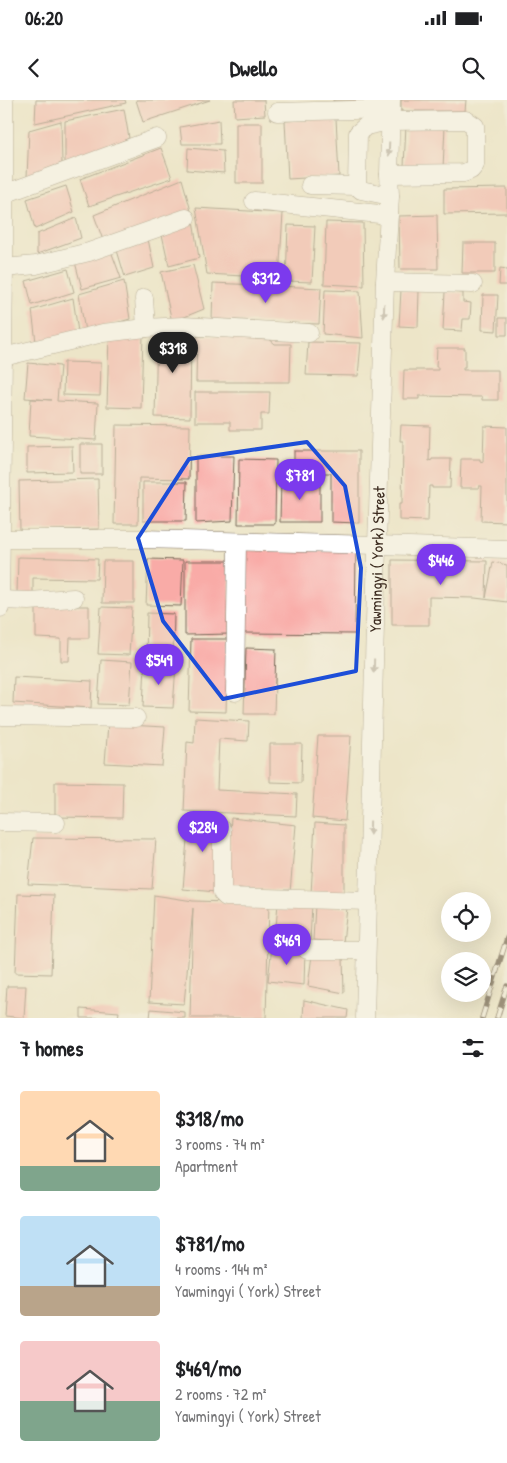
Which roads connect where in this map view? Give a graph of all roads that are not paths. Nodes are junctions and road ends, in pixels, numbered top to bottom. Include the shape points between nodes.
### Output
1 (4, 100) edge
2 (391, 110) edge
3 (277, 112) dead end
4 (157, 138) dead end
5 (389, 174) junction
6 (310, 185) dead end
7 (356, 186) junction
8 (4, 194) junction
9 (390, 196) junction
10 (254, 201) dead end
11 (389, 215) junction
12 (186, 218) dead end
13 (4, 268) junction
14 (385, 282) junction
15 (474, 284) dead end
16 (144, 298) dead end
17 (146, 328) junction
18 (309, 333) dead end
19 (2, 364) edge
20 (1, 458) edge
21 (1, 539) edge
22 (237, 542) junction
23 (377, 545) junction
24 (507, 549) edge
25 (74, 598) dead end
26 (0, 600) edge
27 (0, 608) edge
28 (235, 692) dead end
29 (0, 716) edge
30 (136, 718) dead end
31 (0, 822) edge
32 (56, 823) dead end
33 (222, 830) dead end
34 (368, 901) junction
35 (307, 950) dead end
36 (366, 950) junction
37 (365, 1018) edge

1 - 8 street
2 - 3 street
2 -> 5 street, Yawmingyi ( York) Street
2 - 5 street via 472,122 475,126 475,165 464,173
2 - 7 street via 358,133
4 - 8 street
5 - 9 street, Yawmingyi ( York) Street
6 - 7 street
7 - 9 street
8 - 13 street
9 - 11 street, Yawmingyi ( York) Street
10 - 11 street
11 - 14 street, Yawmingyi ( York) Street
12 - 13 street via 89,252 36,265
13 - 19 street
14 - 15 street
14 -> 23 street, Yawmingyi ( York) Street
16 - 17 street
17 - 18 street via 183,326
17 - 19 street via 103,333
19 - 20 street
20 - 21 street
21 - 22 street
21 - 26 street
22 - 23 street
22 - 28 street
23 - 24 street
23 -> 34 street, Yawmingyi ( York) Street
25 - 26 street via 28,602
26 - 27 street
29 - 30 street
31 - 32 street
33 - 34 street via 222,893 226,897
34 - 36 street, Yawmingyi ( York) Street
35 - 36 street
36 - 37 street, Yawmingyi ( York) Street

